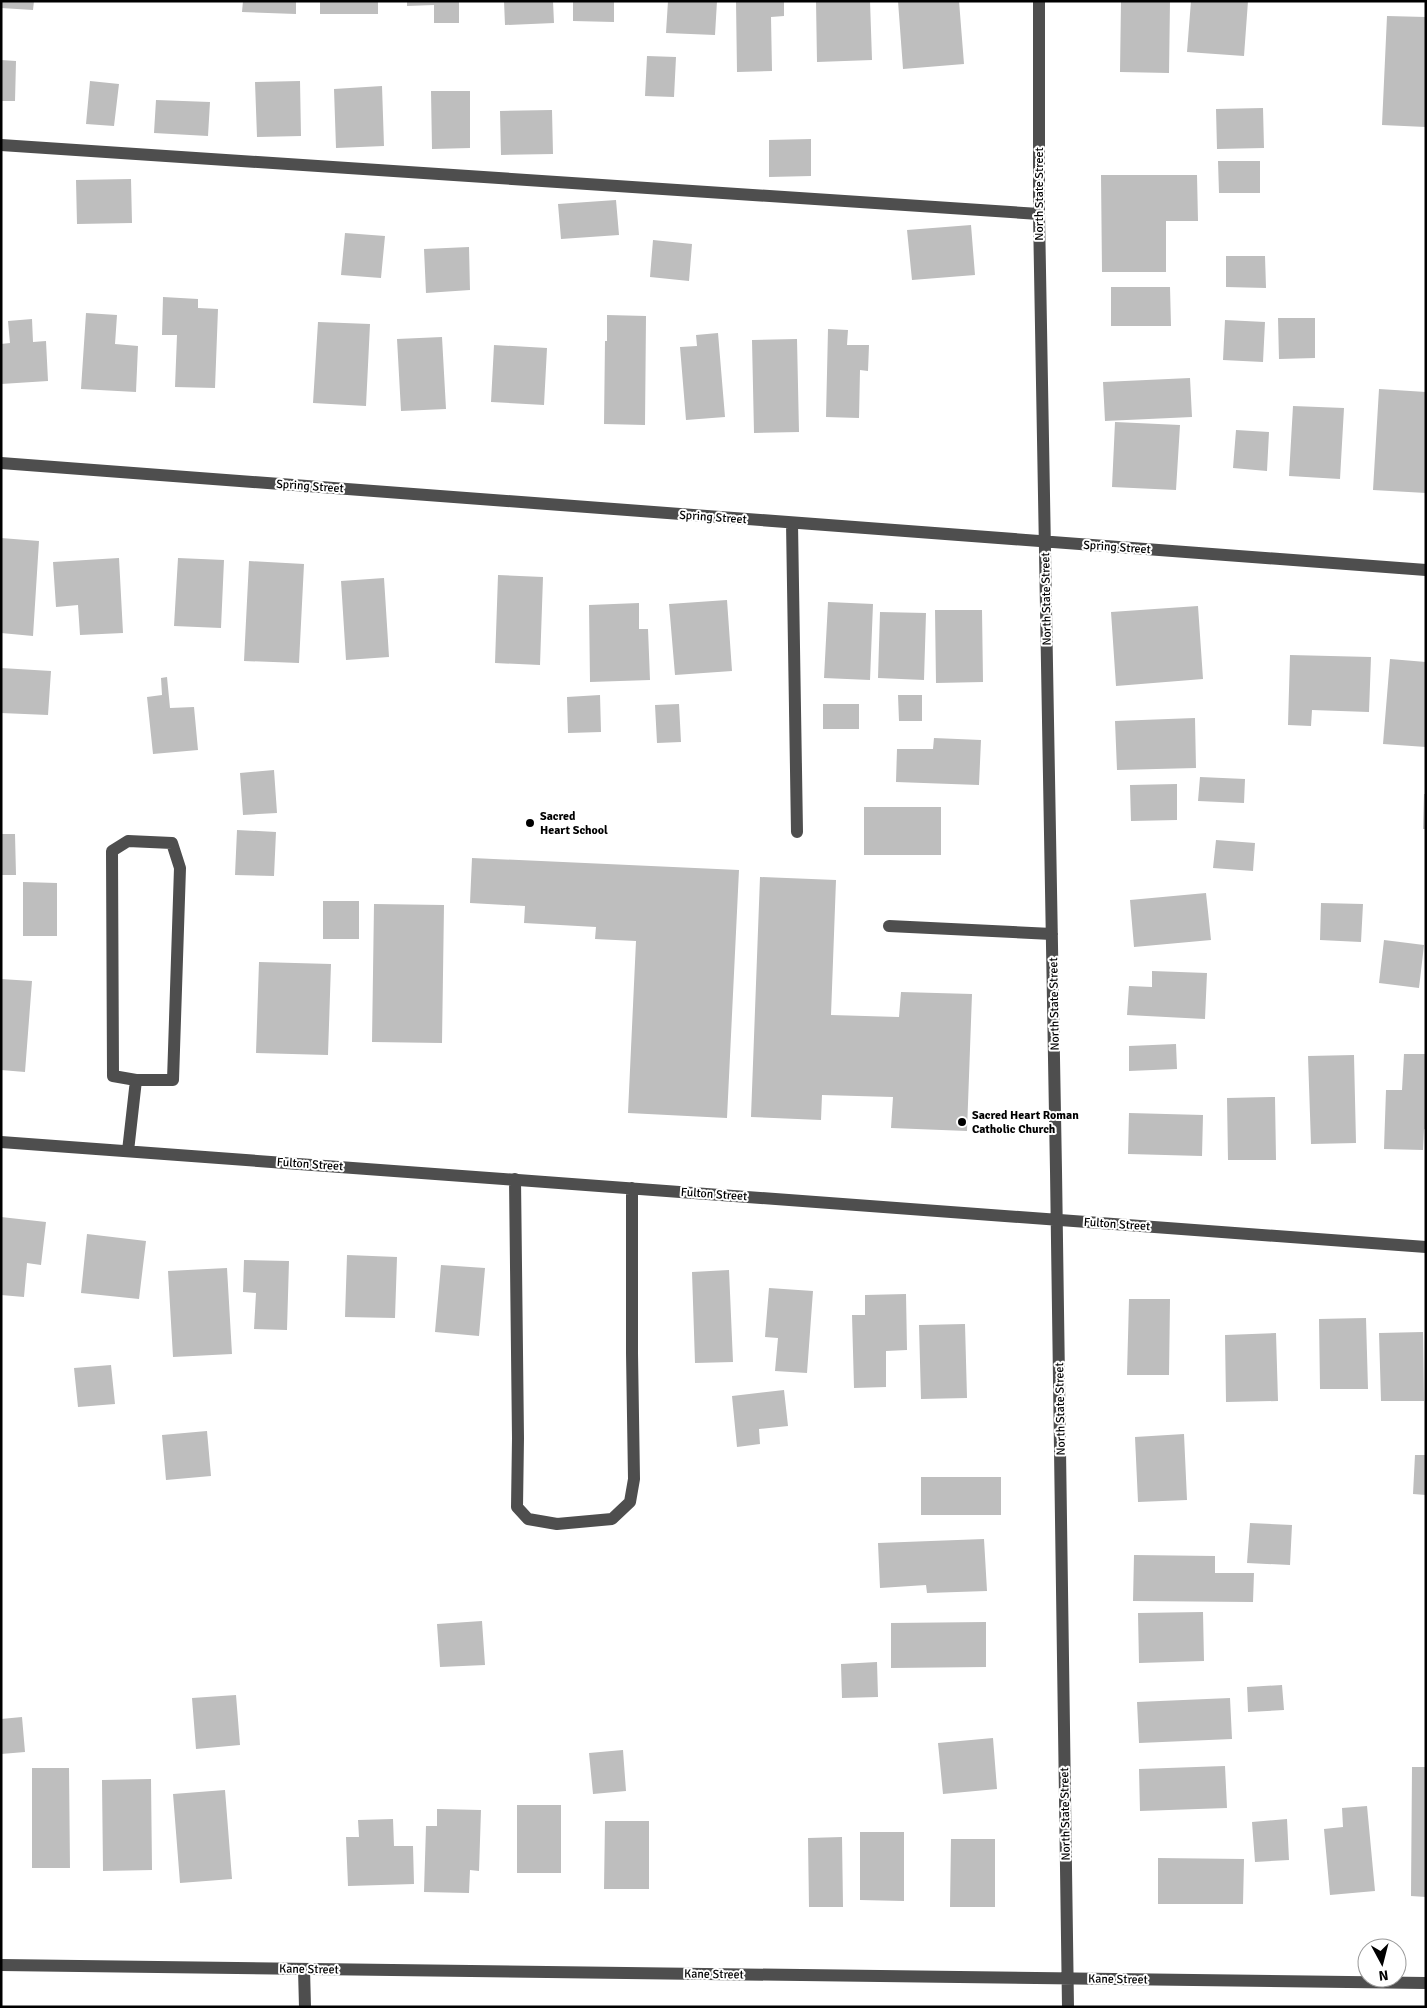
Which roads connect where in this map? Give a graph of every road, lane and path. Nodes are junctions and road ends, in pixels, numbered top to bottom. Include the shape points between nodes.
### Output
1 (1039, 1) edge
2 (1, 145) edge
3 (1039, 214) junction
4 (1, 463) edge
5 (792, 523) junction
6 (1046, 542) junction
7 (1426, 570) edge
8 (797, 832) dead end
9 (889, 926) dead end
10 (1052, 934) junction
11 (136, 1080) junction
12 (1, 1142) edge
13 (128, 1151) junction
14 (515, 1179) junction
15 (632, 1188) junction
16 (1057, 1219) junction
17 (1426, 1247) edge
18 (1, 1965) edge
19 (304, 1969) junction
20 (1067, 1978) junction
21 (1426, 1983) edge
22 (305, 2007) edge
23 (1068, 2007) edge

1 - 3 street, North State Street
2 - 3 street
3 - 6 street, North State Street
4 - 5 street, Spring Street
5 - 6 street, Spring Street
5 - 8 street
6 - 7 street, Spring Street
6 - 10 street, North State Street
9 - 10 street
10 - 16 street, North State Street
11 - 11 street via 113,1076 112,851 128,840 172,843 180,868 173,1080
11 - 13 street
12 - 13 street, Fulton Street
13 - 14 street, Fulton Street
14 - 15 street, Fulton Street
14 - 15 street via 517,1507 528,1519 557,1524 612,1519 630,1502 634,1479
15 - 16 street, Fulton Street
16 - 17 street, Fulton Street
16 - 20 street, North State Street
18 - 19 street, Kane Street
19 - 20 street, Kane Street
19 - 22 street
20 - 21 street, Kane Street
20 - 23 street, North State Street

